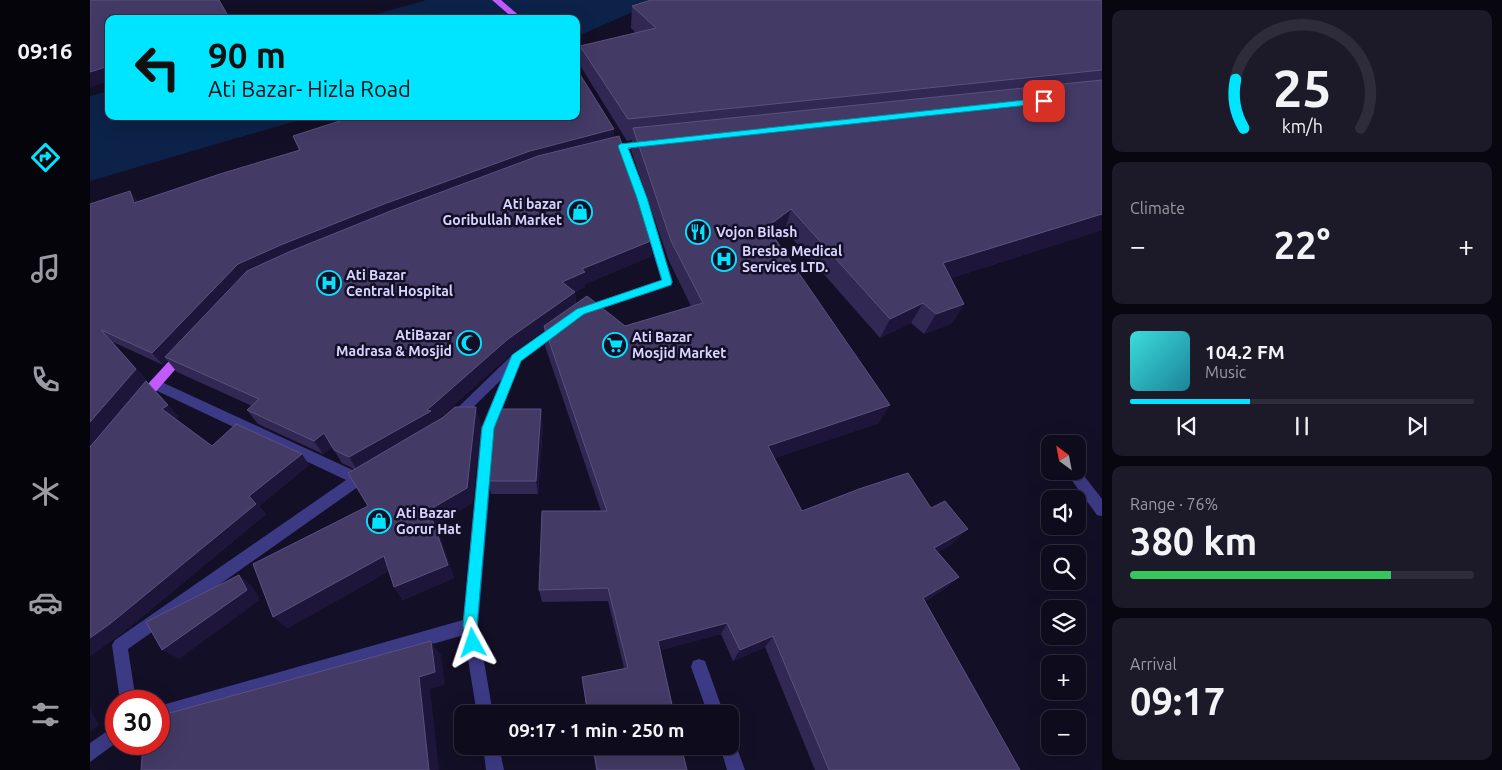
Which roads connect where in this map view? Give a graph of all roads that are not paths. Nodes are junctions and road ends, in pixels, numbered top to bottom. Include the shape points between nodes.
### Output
1 (496, 0) edge
2 (514, 15) edge
3 (621, 142) junction
4 (662, 142) edge
5 (594, 154) edge
6 (189, 348) edge
7 (516, 358) junction
8 (155, 384) junction
9 (131, 412) edge
10 (442, 430) edge
11 (383, 464) edge
12 (357, 478) junction
13 (1079, 480) edge
14 (1102, 510) edge
15 (470, 626) junction
16 (699, 667) dead end
17 (126, 690) edge
18 (483, 705) edge
19 (713, 705) edge
20 (170, 711) edge
21 (105, 742) edge
22 (90, 754) edge
23 (492, 755) edge
24 (731, 755) edge
25 (495, 770) edge
26 (736, 770) edge

1 - 2 main road
3 - 4 main road
3 - 5 main road
3 - 7 street via 667,282 581,312
6 - 8 main road
7 - 10 street
7 - 15 street via 488,428
8 - 9 main road
8 - 12 street
11 - 12 street
12 - 17 street via 120,645
13 - 14 street
15 - 18 street
15 - 20 street
16 - 19 street
21 - 22 street
23 - 25 street
24 - 26 street

